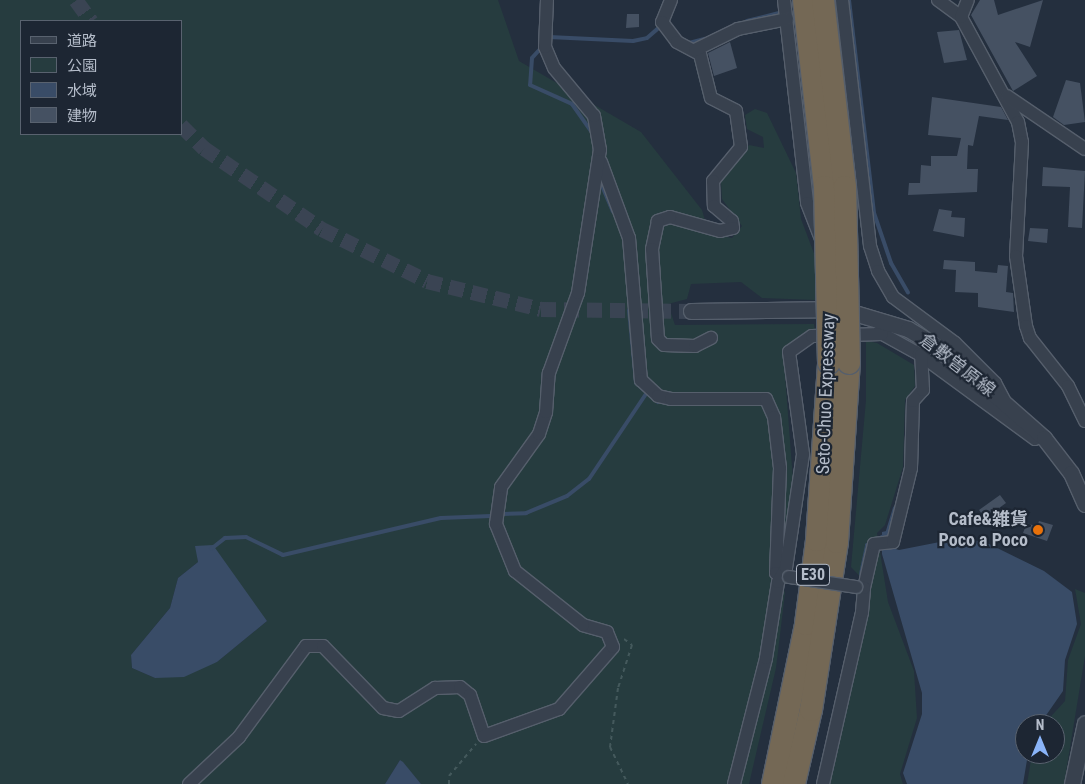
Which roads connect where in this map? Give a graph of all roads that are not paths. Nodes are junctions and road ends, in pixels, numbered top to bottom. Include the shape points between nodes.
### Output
1 (547, 0) edge
2 (671, 0) edge
3 (784, 0) edge
4 (804, 0) edge
5 (823, 0) edge
6 (842, 0) edge
7 (938, 0) edge
8 (968, 0) edge
9 (961, 17) junction
10 (787, 19) junction
11 (696, 50) junction
12 (1003, 93) junction
13 (1085, 149) edge
14 (599, 157) junction
15 (856, 303) dead end
16 (691, 311) tunnel mouth
17 (711, 338) dead end
18 (921, 355) junction
19 (839, 363) junction
20 (1006, 403) junction
21 (1085, 421) edge
22 (1057, 455) junction
23 (1085, 504) edge
24 (785, 577) junction
25 (860, 587) junction
26 (1085, 723) edge
27 (189, 784) edge
28 (734, 784) edge
29 (772, 784) edge
30 (794, 784) edge
31 (823, 784) edge
32 (1072, 784) edge

1 - 14 street via 545,47 554,68 594,116
2 - 11 street via 663,15 668,34
3 - 10 street
4 - 19 highway, Seto-Chuo Expressway / E30, bridge via 825,188
5 - 19 highway, Seto-Chuo Expressway / E30, bridge via 845,187
6 - 20 street via 870,246 878,272 892,298 970,357
7 - 9 street
8 - 9 street
9 - 12 street
10 - 11 street via 738,29
10 - 15 street via 807,203 815,231
11 - 17 street via 711,98 736,111 741,147 713,181 714,206 732,221 733,228 720,231 664,218 658,221 652,249 658,340 664,346 695,346
12 - 13 street via 1028,114
12 - 21 street via 1022,142 1016,256 1026,326 1030,338 1068,386
14 - 24 street via 628,238 641,380 658,396 671,399 766,399 774,417 780,489 776,573
14 - 27 street via 578,293 549,373 546,412 539,434 501,487 496,524 515,571 583,625 613,638 613,647 559,709 484,736 470,695 460,686 435,688 399,711 383,708 328,651 306,646 239,737
16 - 20 street, 倉敷曽原線 via 841,309 889,320 945,351
18 - 22 street
18 - 24 street via 880,333 812,336 789,352 803,454
18 - 25 street via 922,385 913,401 911,468 885,543 874,544
19 - 29 highway, Seto-Chuo Expressway / E30 via 806,624
19 - 30 highway, Seto-Chuo Expressway / E30 via 837,542 811,710
20 - 22 street, 倉敷曽原線
22 - 23 street, 倉敷曽原線 via 1071,473
24 - 25 street, bridge
24 - 28 street
25 - 31 street via 849,680
26 - 32 street

